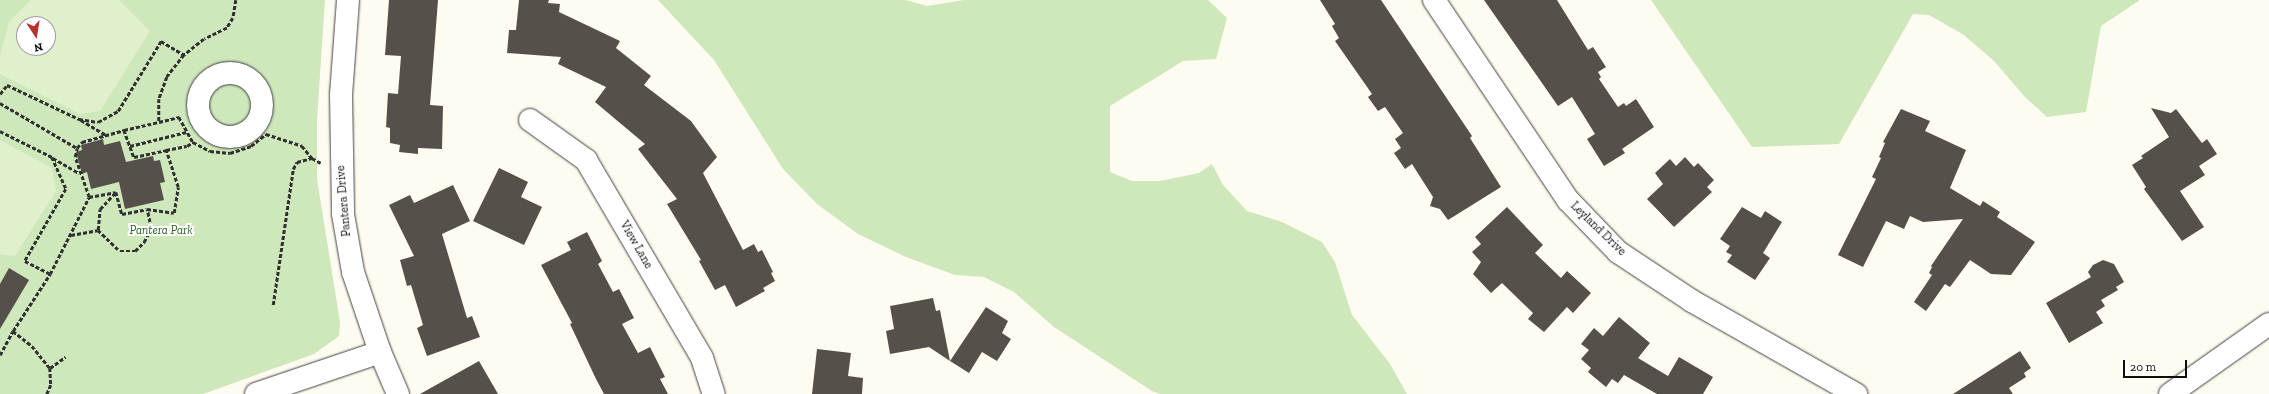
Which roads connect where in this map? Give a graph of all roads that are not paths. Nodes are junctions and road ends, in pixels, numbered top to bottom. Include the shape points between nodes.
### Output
1 (348, 0) edge
2 (1434, 0) edge
3 (530, 120) dead end
4 (2269, 324) edge
5 (380, 352) junction
6 (2183, 391) edge
7 (256, 394) edge
8 (398, 394) edge
9 (714, 394) edge
10 (1856, 394) edge

1 - 5 street, Pantera Drive via 341,95 343,214 353,272
2 - 10 street, Leyland Drive via 1568,200 1618,252 1692,301
3 - 9 street, View Lane via 586,160 702,358
4 - 6 street
5 - 7 street
5 - 8 street, Pantera Drive

